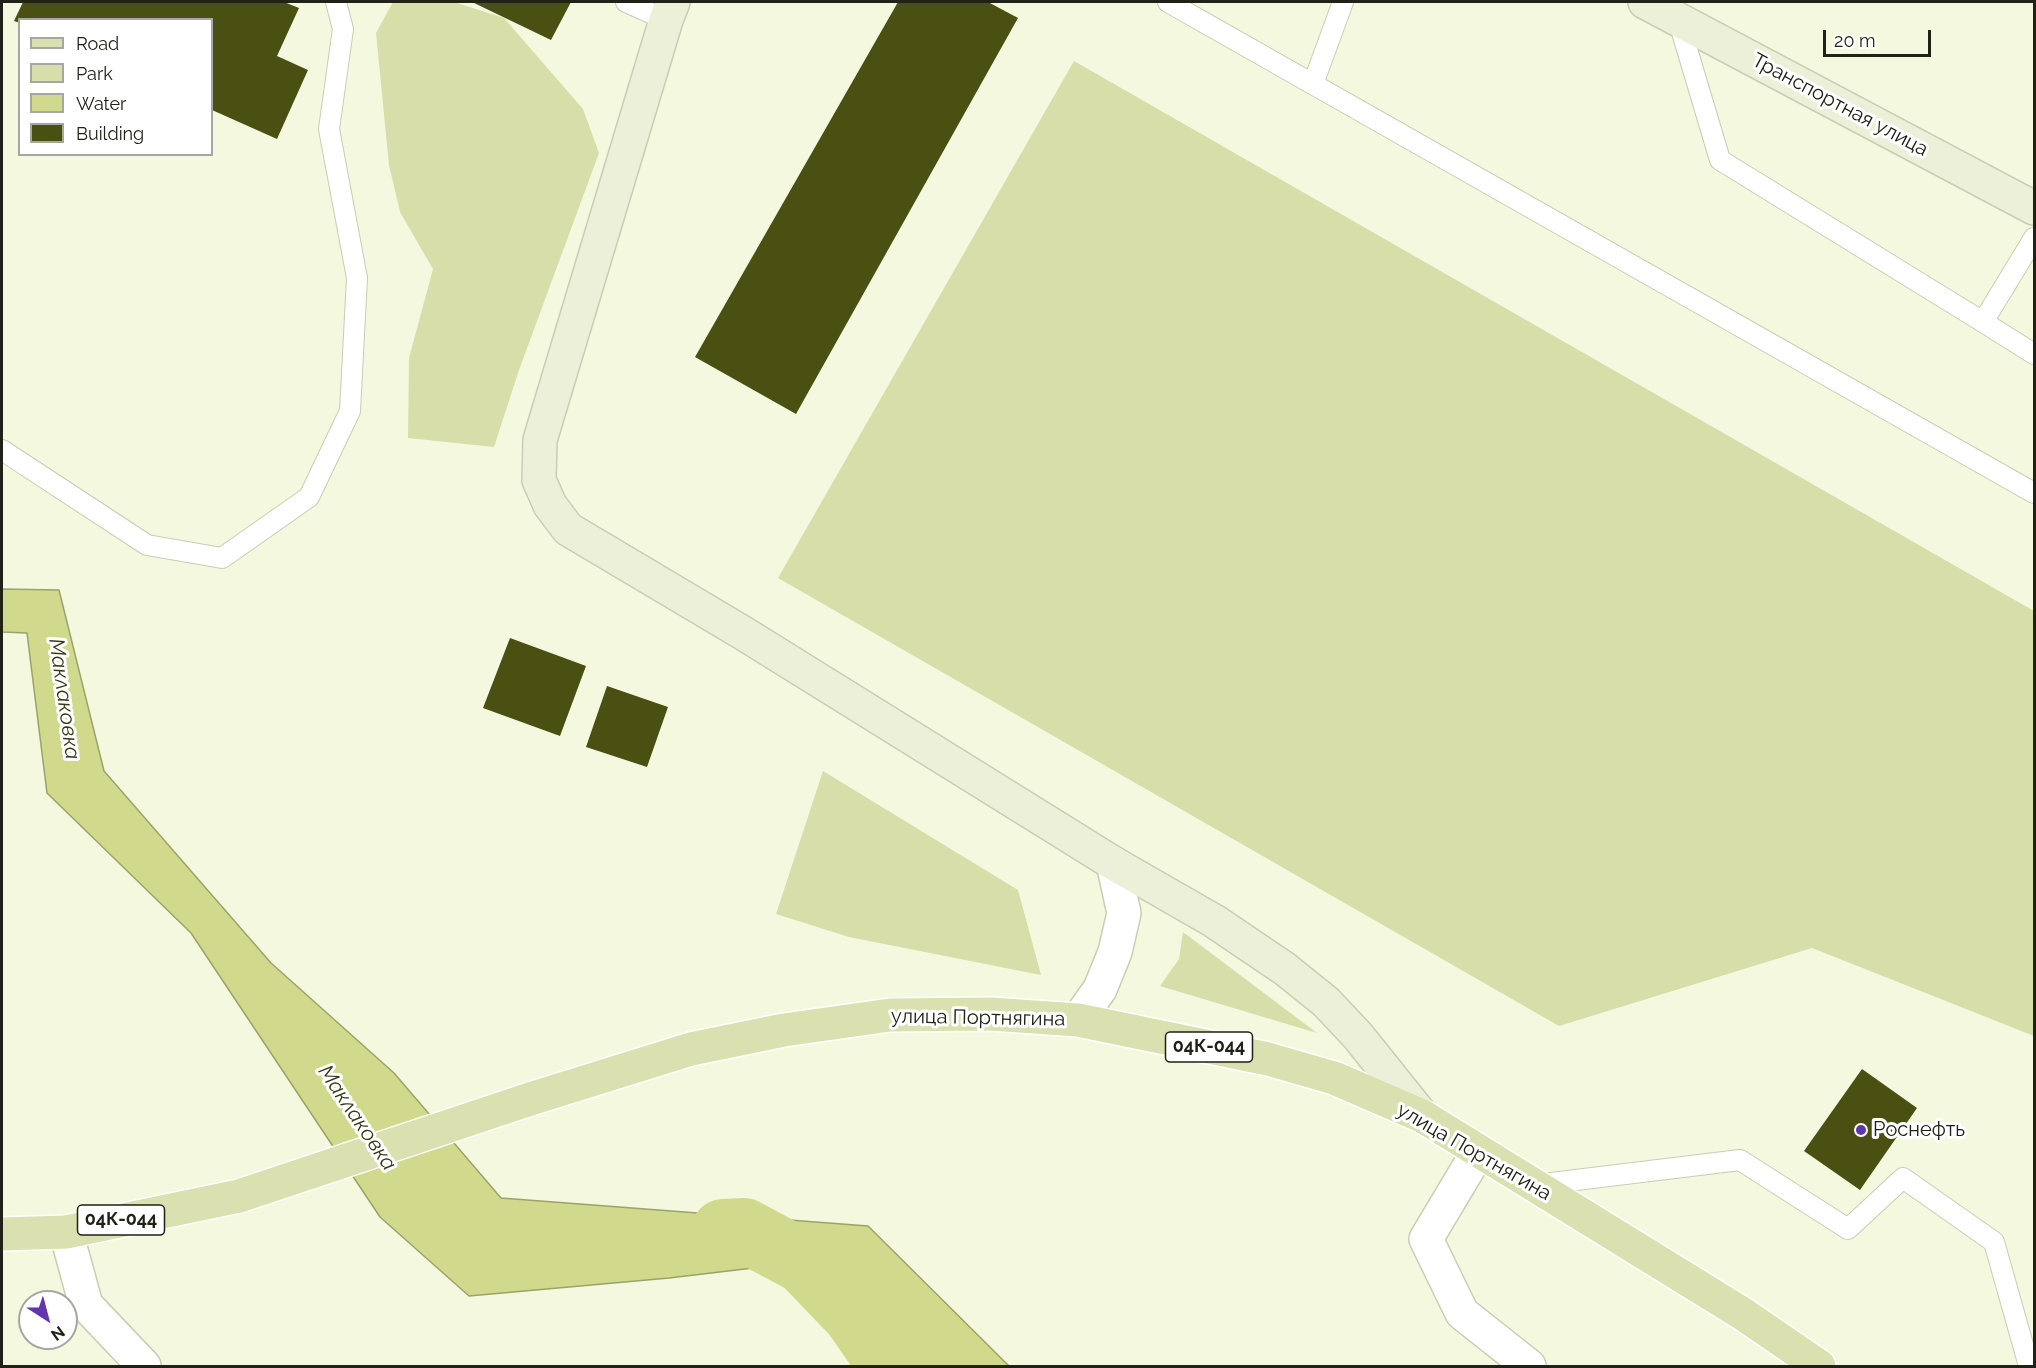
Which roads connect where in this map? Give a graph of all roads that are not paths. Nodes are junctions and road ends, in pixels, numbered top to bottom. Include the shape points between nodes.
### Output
1 (336, 2) edge
2 (626, 2) edge
3 (1168, 2) edge
4 (1343, 2) edge
5 (1645, 2) edge
6 (670, 11) edge
7 (1678, 19) junction
8 (1313, 84) junction
9 (2034, 208) edge
10 (2034, 238) edge
11 (1983, 322) junction
12 (2034, 354) edge
13 (2, 450) edge
14 (2034, 493) edge
15 (1113, 863) junction
16 (1078, 1020) junction
17 (1422, 1116) junction
18 (1478, 1152) junction
19 (1532, 1185) junction
20 (66, 1232) junction
21 (2, 1234) edge
22 (144, 1366) edge
23 (1529, 1366) edge
24 (1820, 1366) edge
25 (2029, 1366) edge

1 - 13 lane via 344,29 329,129 357,278 355,323 350,411 309,497 222,558 147,545
2 - 6 lane
3 - 8 lane
4 - 8 lane
5 - 7 street, Транспортная улица
6 - 15 street via 540,440 539,480 550,505 568,529
7 - 9 street, Транспортная улица
7 - 11 lane via 1720,160
8 - 14 lane
10 - 11 lane
11 - 12 lane
15 - 16 street via 1124,913 1100,990
15 - 17 street via 1214,921 1326,1002
16 - 17 main road, улица Портнягина / 04К-044 via 1268,1059 1334,1078
16 - 20 main road, улица Портнягина / 04К-044 via 991,1014 890,1015 796,1028 691,1049 239,1196
17 - 18 main road, улица Портнягина / 04К-044
18 - 19 main road, улица Портнягина / 04К-044
18 - 23 street via 1426,1239 1462,1312
19 - 24 main road, улица Портнягина / 04К-044 via 1743,1314
19 - 25 lane via 1740,1160 1848,1229 1903,1178 1994,1242
20 - 21 main road, 04К-044
20 - 22 street via 87,1305

